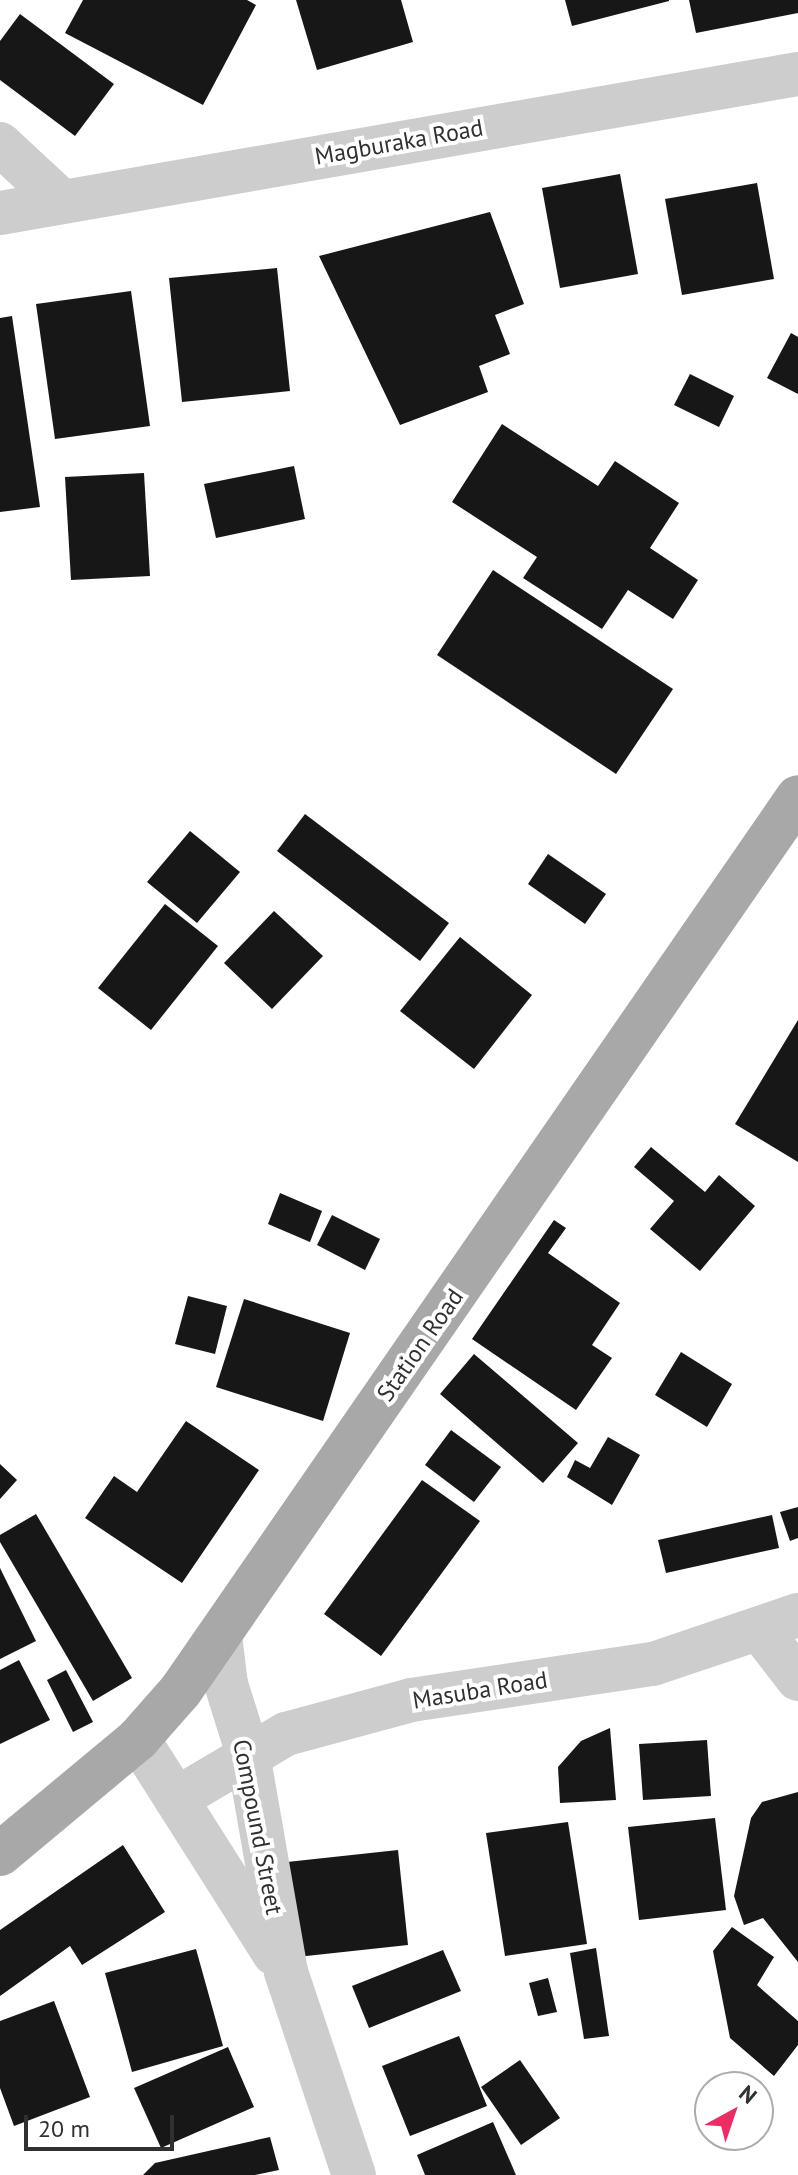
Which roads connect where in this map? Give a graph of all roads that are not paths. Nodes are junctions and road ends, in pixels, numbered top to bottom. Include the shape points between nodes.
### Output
1 (798, 74) edge
2 (0, 144) edge
3 (60, 200) junction
4 (0, 213) edge
5 (798, 797) edge
6 (779, 1623) edge
7 (220, 1636) junction
8 (798, 1679) edge
9 (138, 1739) junction
10 (248, 1754) junction
11 (176, 1799) junction
12 (0, 1854) edge
13 (286, 1972) junction
14 (354, 2175) edge

1 - 3 street, Magburaka Road
2 - 3 street
3 - 4 street, Magburaka Road
5 - 7 main road, Station Road
6 - 8 street
6 - 10 street, Masuba Road via 653,1664 411,1700 286,1734
7 - 9 main road, Station Road
7 - 10 street, Compound Street via 226,1684
9 - 11 street, Compound Street
9 - 12 main road, Station Road
10 - 11 street, Masuba Road
10 - 13 street, Compound Street
11 - 13 street, Compound Street
13 - 14 street, Compound Street

